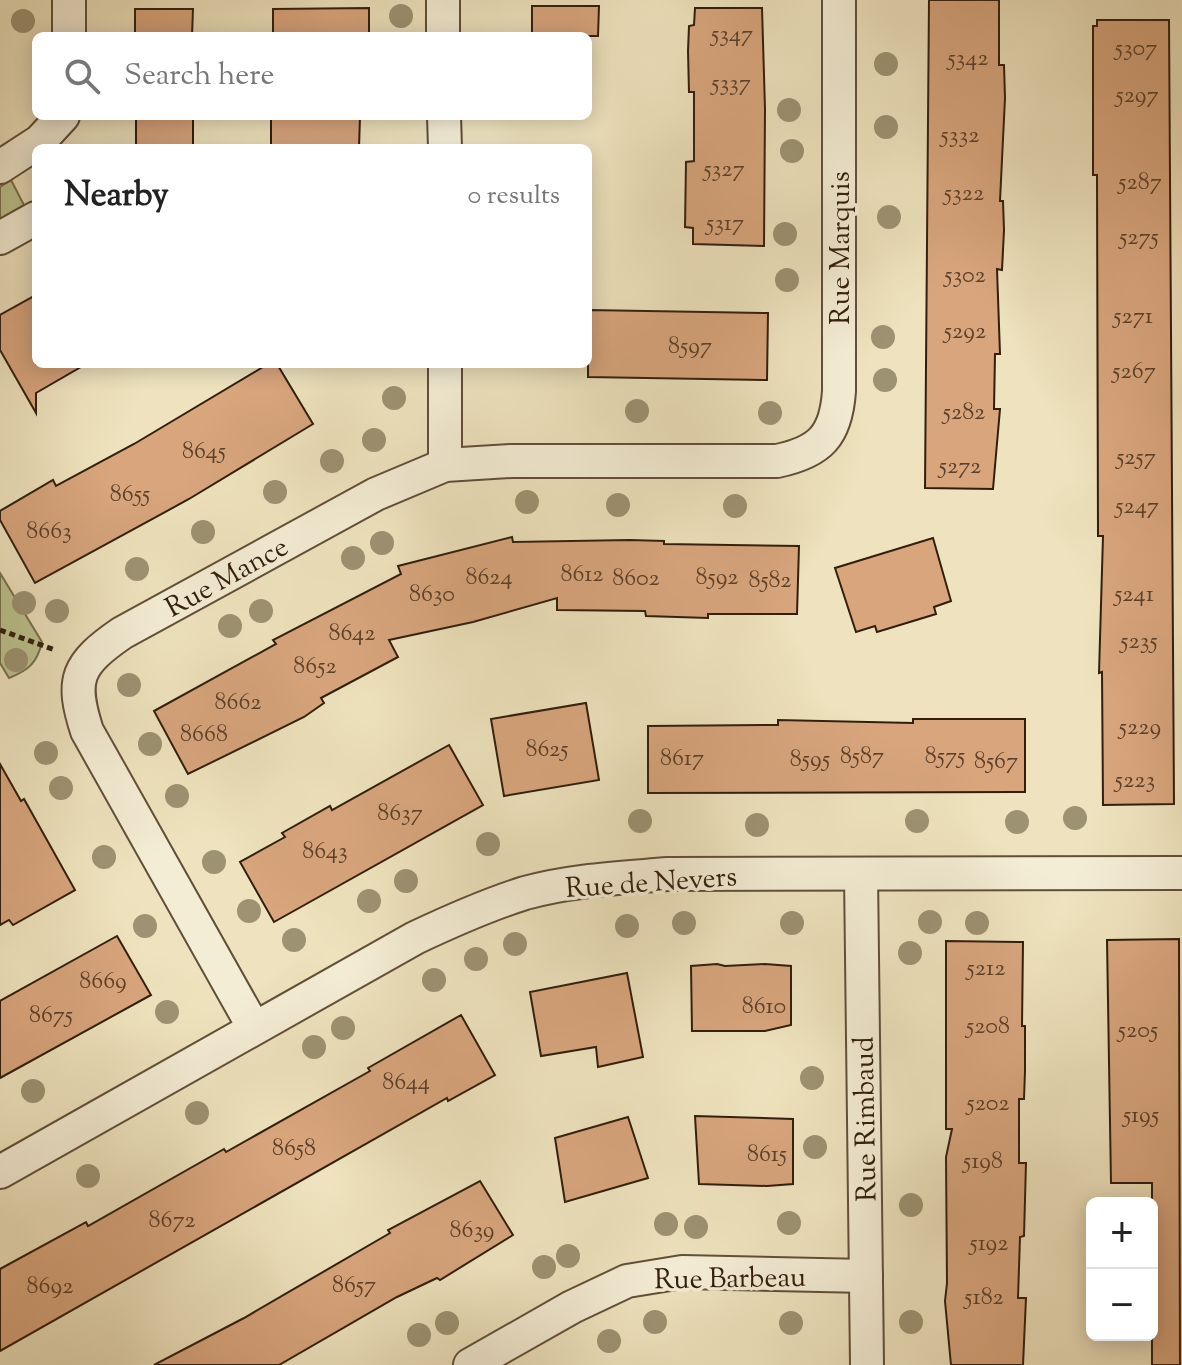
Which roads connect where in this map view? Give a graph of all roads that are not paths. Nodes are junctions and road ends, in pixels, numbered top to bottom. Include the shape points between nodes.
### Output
1 (69, 0) edge
2 (443, 0) edge
3 (839, 0) edge
4 (69, 32) edge
5 (443, 32) edge
6 (61, 120) edge
7 (65, 120) edge
8 (444, 120) edge
9 (35, 144) edge
10 (67, 144) edge
11 (445, 144) edge
12 (32, 146) edge
13 (0, 167) edge
14 (32, 220) edge
15 (0, 238) edge
16 (445, 368) edge
17 (777, 461) joint
18 (445, 465) junction
19 (1182, 873) edge
20 (861, 874) junction
21 (254, 1028) junction
22 (0, 1172) edge
23 (866, 1276) junction
24 (470, 1365) edge
25 (867, 1365) edge

1 - 4 street
2 - 5 street
3 - 17 street, Rue Marquis via 837,416 824,440 801,456
6 - 9 street
7 - 10 street
8 - 11 street
12 - 13 street
14 - 15 street
16 - 18 street
17 - 18 street, Rue Mance
18 - 21 street, Rue Mance via 376,494 122,633 98,650 80,673 77,701 87,731
19 - 20 street, Rue de Nevers
20 - 21 street, Rue de Nevers via 668,874 528,892 415,938
20 - 23 street, Rue Rimbaud
21 - 22 street, Rue de Nevers
23 - 24 street, Rue Barbeau via 682,1272 627,1281
23 - 25 street, Rue Rimbaud

